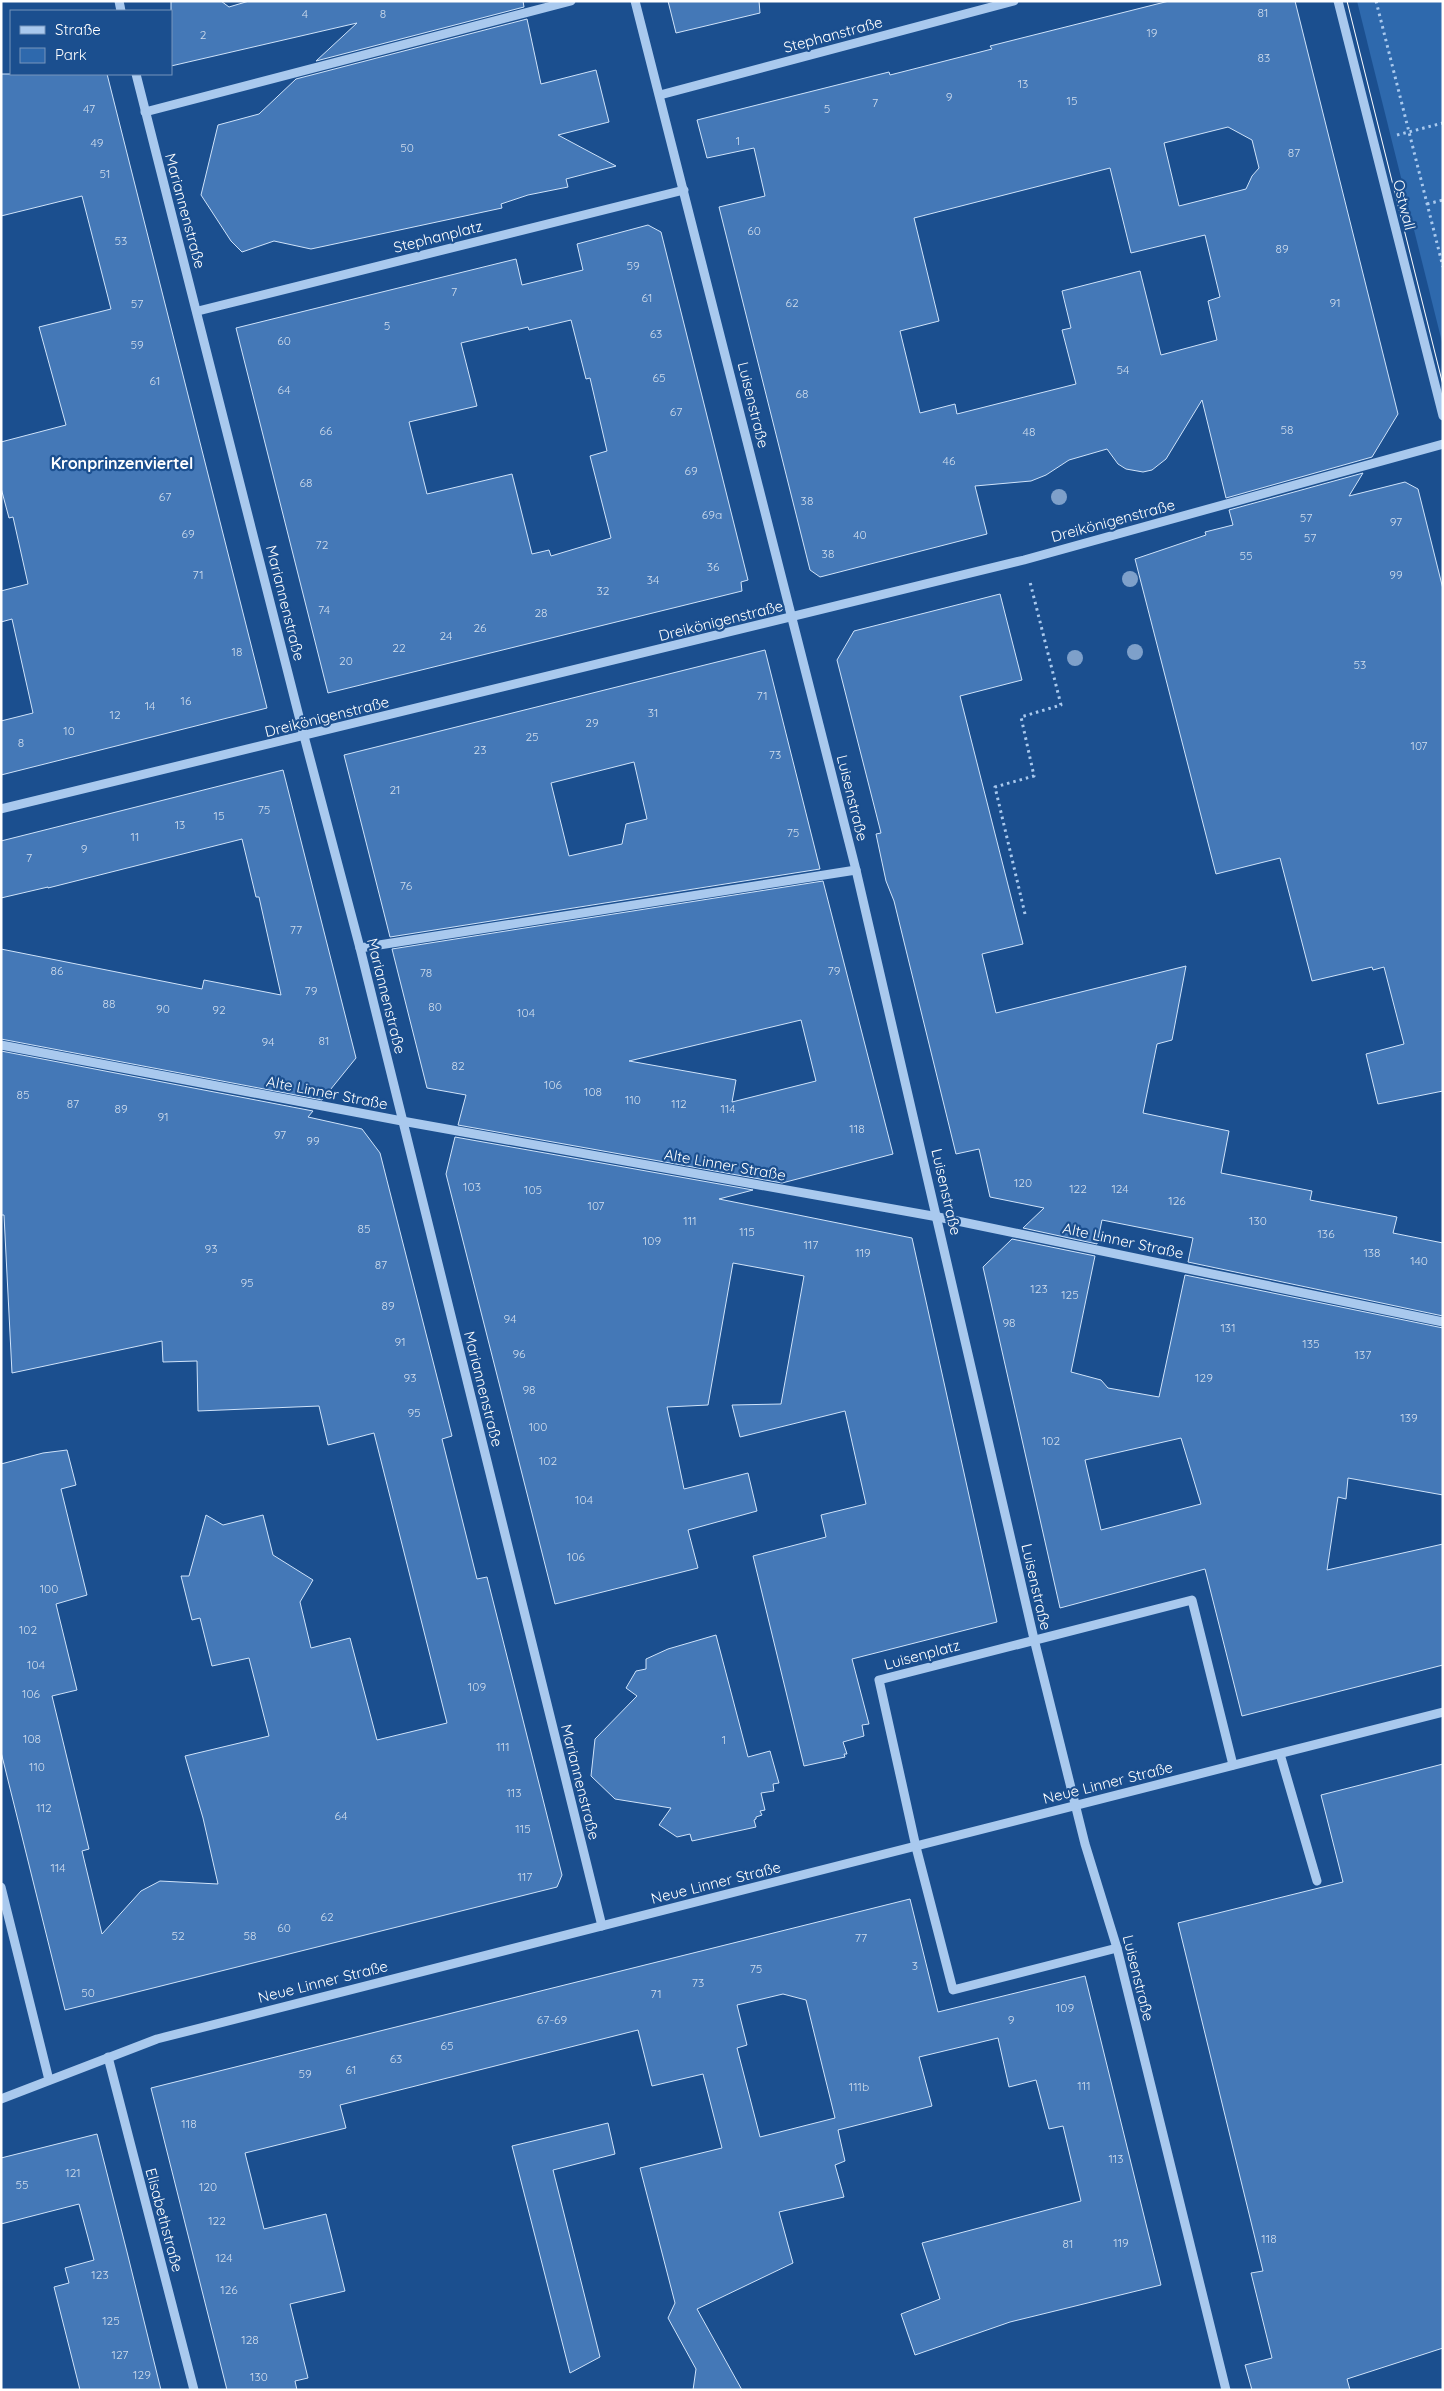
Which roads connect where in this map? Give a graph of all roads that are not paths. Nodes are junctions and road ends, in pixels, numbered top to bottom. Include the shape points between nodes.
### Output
1 (571, 1) edge
2 (635, 1) edge
3 (1014, 1) edge
4 (1338, 1) edge
5 (136, 75) edge
6 (660, 95) junction
7 (145, 112) junction
8 (684, 190) junction
9 (198, 311) junction
10 (1443, 416) edge
11 (1443, 444) edge
12 (793, 617) junction
13 (304, 736) junction
14 (1, 809) edge
15 (856, 870) junction
16 (360, 948) junction
17 (1, 1045) edge
18 (402, 1121) junction
19 (938, 1217) junction
20 (1443, 1322) edge
21 (1034, 1639) junction
22 (1443, 1712) edge
23 (1280, 1754) junction
24 (1233, 1765) junction
25 (1075, 1805) junction
26 (916, 1847) junction
27 (1317, 1881) dead end
28 (1, 1887) edge
29 (602, 1926) junction
30 (1117, 1948) junction
31 (108, 2057) junction
32 (49, 2080) junction
33 (1, 2099) edge
34 (194, 2390) edge
35 (1226, 2390) edge

1 - 7 street
2 - 6 street, Luisenstraße
3 - 6 street, Stephanstraße
4 - 10 street, Ostwall
5 - 7 street, Mariannenstraße
6 - 8 street, Luisenstraße
7 - 9 street, Mariannenstraße
8 - 9 street, Stephanplatz
8 - 12 street, Luisenstraße
9 - 13 street, Mariannenstraße
11 - 12 street, Dreikönigenstraße via 1024,560
12 - 13 street, Dreikönigenstraße
12 - 15 street, Luisenstraße
13 - 14 street, Dreikönigenstraße
13 - 16 street, Mariannenstraße
15 - 16 street
15 - 19 street, Luisenstraße
16 - 18 street, Mariannenstraße
17 - 18 street, Alte Linner Straße
18 - 19 street, Alte Linner Straße
18 - 29 street, Mariannenstraße
19 - 20 street, Alte Linner Straße
19 - 21 street, Luisenstraße
21 - 24 street, Luisenplatz via 1192,1600
21 - 25 street, Luisenstraße
21 - 26 street, Luisenplatz via 879,1680
22 - 23 street, Neue Linner Straße
23 - 24 street, Neue Linner Straße
23 - 27 street
24 - 25 street, Neue Linner Straße
25 - 26 street, Neue Linner Straße
25 - 30 street, Luisenstraße
26 - 29 street, Neue Linner Straße
26 - 30 street, Luisenplatz via 953,1990
28 - 32 street
29 - 31 street, Neue Linner Straße via 157,2039
30 - 35 street, Luisenstraße
31 - 32 street, Neue Linner Straße
31 - 34 street, Elisabethstraße
32 - 33 street, Neue Linner Straße

